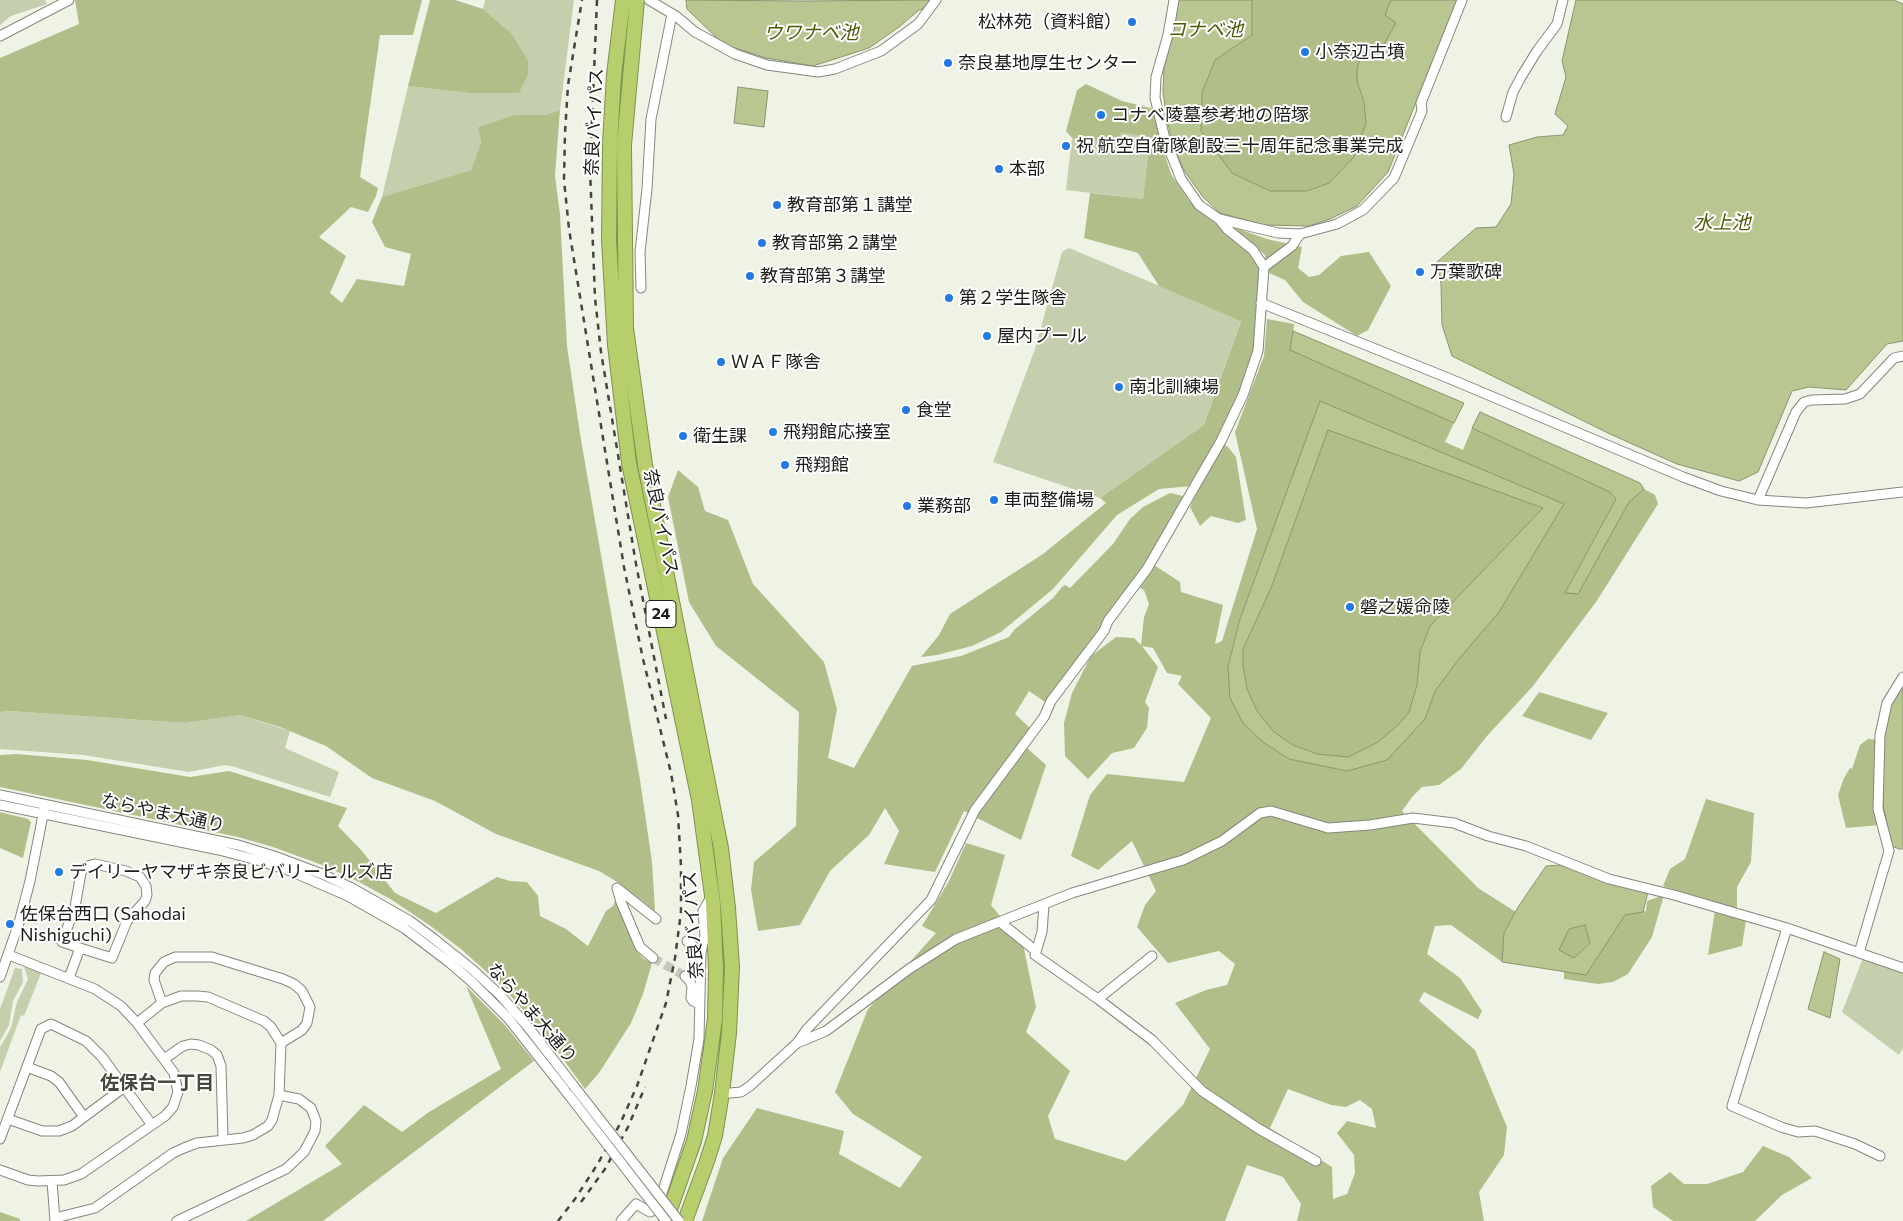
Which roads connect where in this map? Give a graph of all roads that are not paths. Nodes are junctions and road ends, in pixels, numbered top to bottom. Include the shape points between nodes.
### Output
1 (69, 0) edge
2 (623, 0) edge
3 (637, 0) edge
4 (649, 0) edge
5 (936, 0) edge
6 (1174, 0) edge
7 (1462, 0) edge
8 (1564, 0) edge
9 (672, 14) junction
10 (0, 36) edge
11 (1506, 117) dead end
12 (1219, 218) junction
13 (1300, 234) junction
14 (624, 240) junction
15 (642, 240) junction
16 (1264, 267) junction
17 (642, 288) dead end
18 (1261, 303) junction
19 (1903, 356) edge
20 (1903, 492) edge
21 (1758, 500) junction
22 (1903, 676) edge
23 (0, 795) edge
24 (0, 805) edge
25 (44, 809) junction
26 (712, 895) junction
27 (1044, 905) junction
28 (656, 919) dead end
29 (1000, 922) junction
30 (1787, 928) junction
31 (687, 941) dead end
32 (80, 948) junction
33 (1036, 951) junction
34 (701, 952) junction
35 (1859, 953) junction
36 (9, 955) junction
37 (1152, 956) dead end
38 (653, 958) tunnel mouth
39 (1903, 968) edge
40 (685, 976) tunnel mouth
41 (0, 977) edge
42 (69, 978) junction
43 (1098, 1000) junction
44 (162, 1003) junction
45 (700, 1004) junction
46 (137, 1022) junction
47 (281, 1043) junction
48 (797, 1043) junction
49 (164, 1059) junction
50 (27, 1067) junction
51 (123, 1088) junction
52 (730, 1093) dead end
53 (279, 1094) junction
54 (84, 1117) junction
55 (8, 1119) junction
56 (152, 1125) junction
57 (0, 1139) edge
58 (223, 1139) junction
59 (1880, 1156) dead end
60 (1316, 1161) dead end
61 (0, 1170) edge
62 (52, 1181) junction
63 (685, 1219) edge
64 (55, 1220) edge
65 (177, 1221) edge
66 (622, 1221) edge
67 (665, 1221) edge

1 - 10 street
2 - 26 highway, 奈良バイパス / 24 via 610,144 609,240 614,345 629,463 699,800
3 - 14 highway, 奈良バイパス / 24 via 624,144
4 - 9 street
5 - 9 street via 918,24 881,51 818,72 767,64 736,54 695,32
6 - 12 street via 1156,76 1155,98 1165,138 1181,179 1200,205
7 - 13 street via 1394,178 1362,210 1337,224
8 - 11 street via 1557,24 1513,92
9 - 15 street via 651,119
12 - 13 street via 1278,233
12 - 16 street via 1227,229 1253,250
13 - 16 street via 1292,246
14 - 15 street
14 - 63 highway, 奈良バイパス / 24 via 626,328 645,465 721,848 732,957 729,1033 715,1136
15 - 17 street
16 - 18 street
18 - 21 street via 1683,477
18 - 48 street via 1258,351 1243,395 1221,441 1147,569 975,810 931,900
19 - 21 street via 1894,358 1860,394 1845,399 1804,402 1796,412
20 - 21 street via 1806,503
22 - 35 street via 1887,703 1880,735 1878,809 1889,851
23 - 25 street, ならやま大通り
24 - 25 street, ならやま大通り
25 - 36 street via 30,880
25 - 63 street, ならやま大通り, bridge via 238,845 274,856 350,886 410,921 500,996
25 - 67 street, ならやま大通り, bridge via 219,850 288,870 348,896 404,928 471,981 508,1018
26 - 34 street via 703,912 705,936
26 - 67 highway, 奈良バイパス / 24 via 715,1020 705,1091 694,1141
27 - 29 street
27 - 30 street via 1072,893 1183,860 1222,841 1260,813 1271,811 1328,828 1413,818 1454,823 1526,846 1609,879 1674,894
27 - 33 street via 1042,932
28 - 38 street via 617,888 640,947
29 - 33 street
29 - 48 street via 956,939 909,969 826,1031
30 - 35 street
30 - 59 street via 1732,1106 1798,1132 1815,1131
31 - 34 street
32 - 32 street via 62,942 84,868 95,864 140,877 146,886 145,901 127,921 112,958
32 - 42 street
33 - 43 street via 1035,955
34 - 45 street
35 - 39 street
36 - 41 street
36 - 42 street
37 - 43 street
40 - 45 street via 692,987 691,998
42 - 46 street via 108,997
43 - 60 street via 1152,1040 1202,1091 1259,1129
44 - 46 street
44 - 47 street via 181,996 208,997 264,1020
44 - 47 street via 154,980 155,973 164,962 175,957 212,957 283,979 302,991 310,1007 302,1030
45 - 66 street via 699,1038 681,1134 657,1209 650,1212 636,1204
46 - 49 street
47 - 53 street
48 - 52 street via 750,1086 741,1092
49 - 56 street via 174,1074 178,1092 174,1107
49 - 58 street via 191,1044 217,1055 221,1066
50 - 51 street via 41,1029 51,1024 86,1041 102,1057
50 - 54 street via 60,1082
50 - 55 street
51 - 54 street
51 - 56 street
53 - 58 street via 268,1126 254,1135
53 - 65 street via 299,1099 312,1108 315,1131 304,1152 286,1169
54 - 55 street via 59,1131 42,1131
55 - 57 street
56 - 62 street via 88,1170 72,1178
58 - 64 street via 197,1143 173,1153 95,1208
61 - 62 street via 28,1180
62 - 64 street

